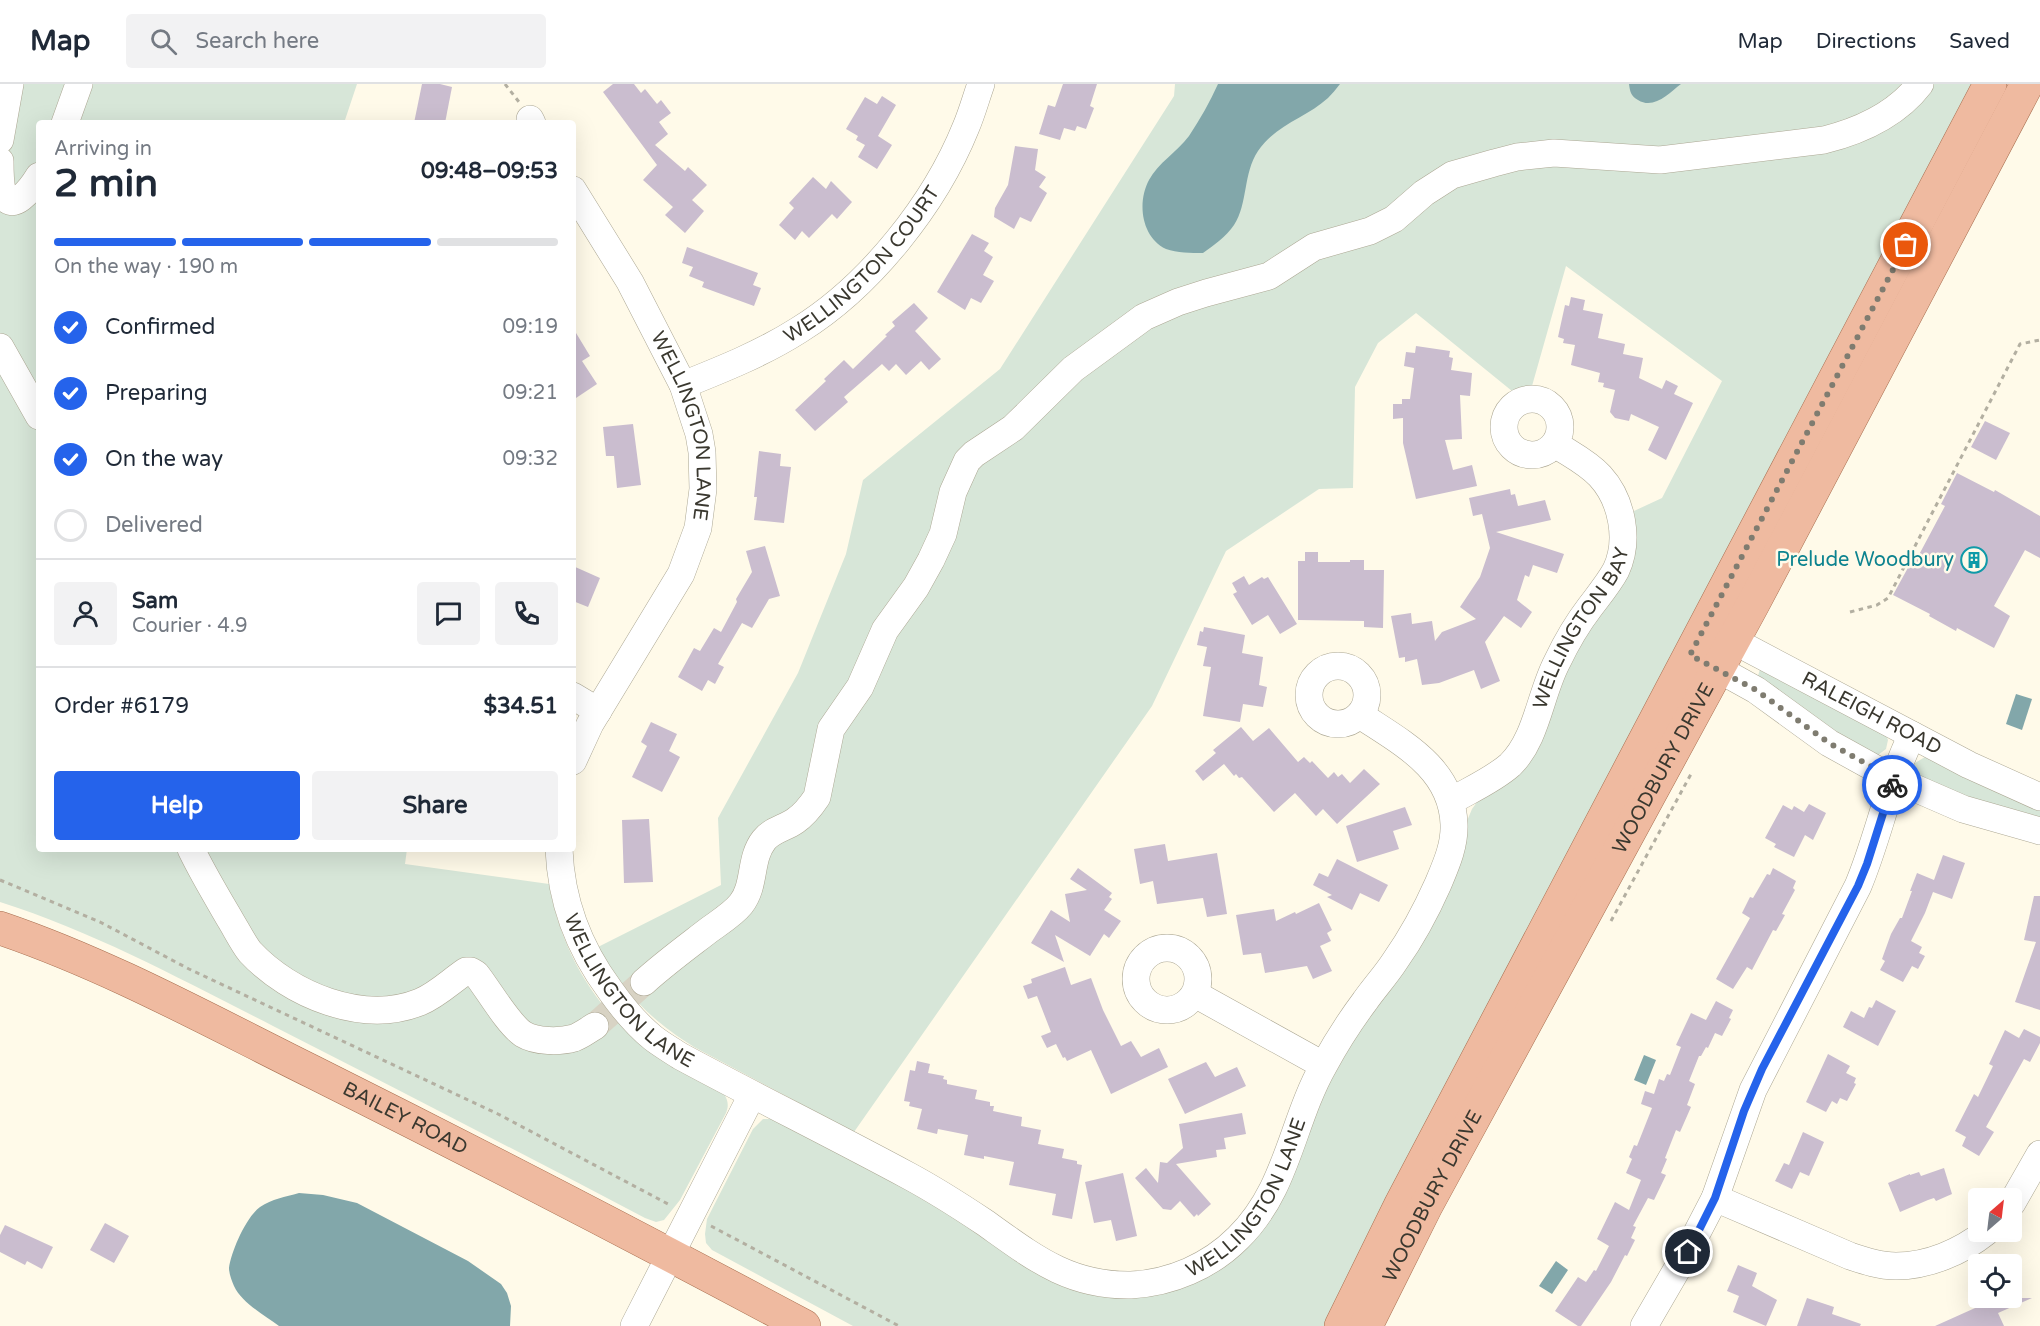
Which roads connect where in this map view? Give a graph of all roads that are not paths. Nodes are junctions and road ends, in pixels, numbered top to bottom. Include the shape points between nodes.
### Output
1 (10, 84) edge
2 (79, 84) edge
3 (981, 84) edge
4 (1920, 84) edge
5 (1990, 84) edge
6 (2027, 84) edge
7 (66, 120) edge
8 (0, 140) edge
9 (0, 161) edge
10 (36, 180) edge
11 (576, 195) edge
12 (0, 347) edge
13 (683, 385) junction
14 (36, 411) edge
15 (1555, 444) dead end
16 (1719, 633) junction
17 (1704, 662) junction
18 (576, 698) edge
19 (598, 711) junction
20 (1360, 715) dead end
21 (1912, 735) junction
22 (576, 754) edge
23 (1894, 779) junction
24 (2040, 797) edge
25 (1451, 801) junction
26 (2040, 831) edge
27 (192, 852) edge
28 (559, 852) edge
29 (0, 928) edge
30 (644, 982) tunnel mouth
31 (1195, 994) dead end
32 (595, 1026) tunnel mouth
33 (1323, 1065) junction
34 (752, 1095) junction
35 (2040, 1154) edge
36 (2021, 1188) edge
37 (1715, 1198) junction
38 (1973, 1242) edge
39 (670, 1256) junction
40 (634, 1326) edge
41 (804, 1326) edge
42 (1341, 1326) edge
43 (1366, 1326) edge
44 (1644, 1326) edge

1 - 8 street
2 - 7 street
3 - 13 street, WELLINGTON COURT via 966,128 923,207 865,277 800,330
4 - 30 street via 1894,109 1824,140 1660,160 1534,154 1452,175 1394,219 1370,231 1314,247 1258,280 1206,292 1169,306 1117,336 1072,369 1013,428 967,461 952,492 943,534 932,560 893,616 860,687 831,729 817,797 794,822 766,838 741,904
5 - 16 main road, WOODBURY DRIVE
6 - 16 main road, WOODBURY DRIVE
9 - 10 street via 2,189 9,200 21,199
11 - 13 street, WELLINGTON LANE via 630,282
12 - 14 street
13 - 19 street, WELLINGTON LANE via 702,452 698,528 681,574
15 - 25 street, WELLINGTON BAY via 1600,476 1613,495 1621,514 1621,555 1555,664 1521,752 1509,766
16 - 17 main road, WOODBURY DRIVE
16 - 21 street, RALEIGH ROAD
17 - 23 street, RALEIGH ROAD via 1762,694 1836,748
17 - 42 main road, WOODBURY DRIVE via 1400,1206
17 - 43 main road, WOODBURY DRIVE
18 - 19 street
19 - 22 street, WELLINGTON LANE
20 - 25 street, WELLINGTON LANE via 1424,759 1446,787
21 - 23 street
21 - 24 street, RALEIGH ROAD
23 - 26 street, RALEIGH ROAD via 1963,809
23 - 37 street via 1858,886 1753,1090
25 - 33 street, WELLINGTON LANE via 1455,824 1451,853 1429,904 1394,963
27 - 32 street via 249,951 295,986 323,1000 361,1009 409,1006 471,971 524,1034 562,1040
28 - 34 street, WELLINGTON LANE via 562,886 572,925 585,953 622,1007 661,1044
29 - 39 main road, BAILEY ROAD via 125,979
31 - 33 street
33 - 34 street, WELLINGTON LANE via 1279,1178 1256,1218 1213,1259 1157,1282 1129,1285 1085,1280 1052,1268 909,1176
34 - 39 street
35 - 36 street
37 - 38 street via 1871,1263 1921,1263
37 - 44 street
39 - 40 street
39 - 41 main road, BAILEY ROAD

